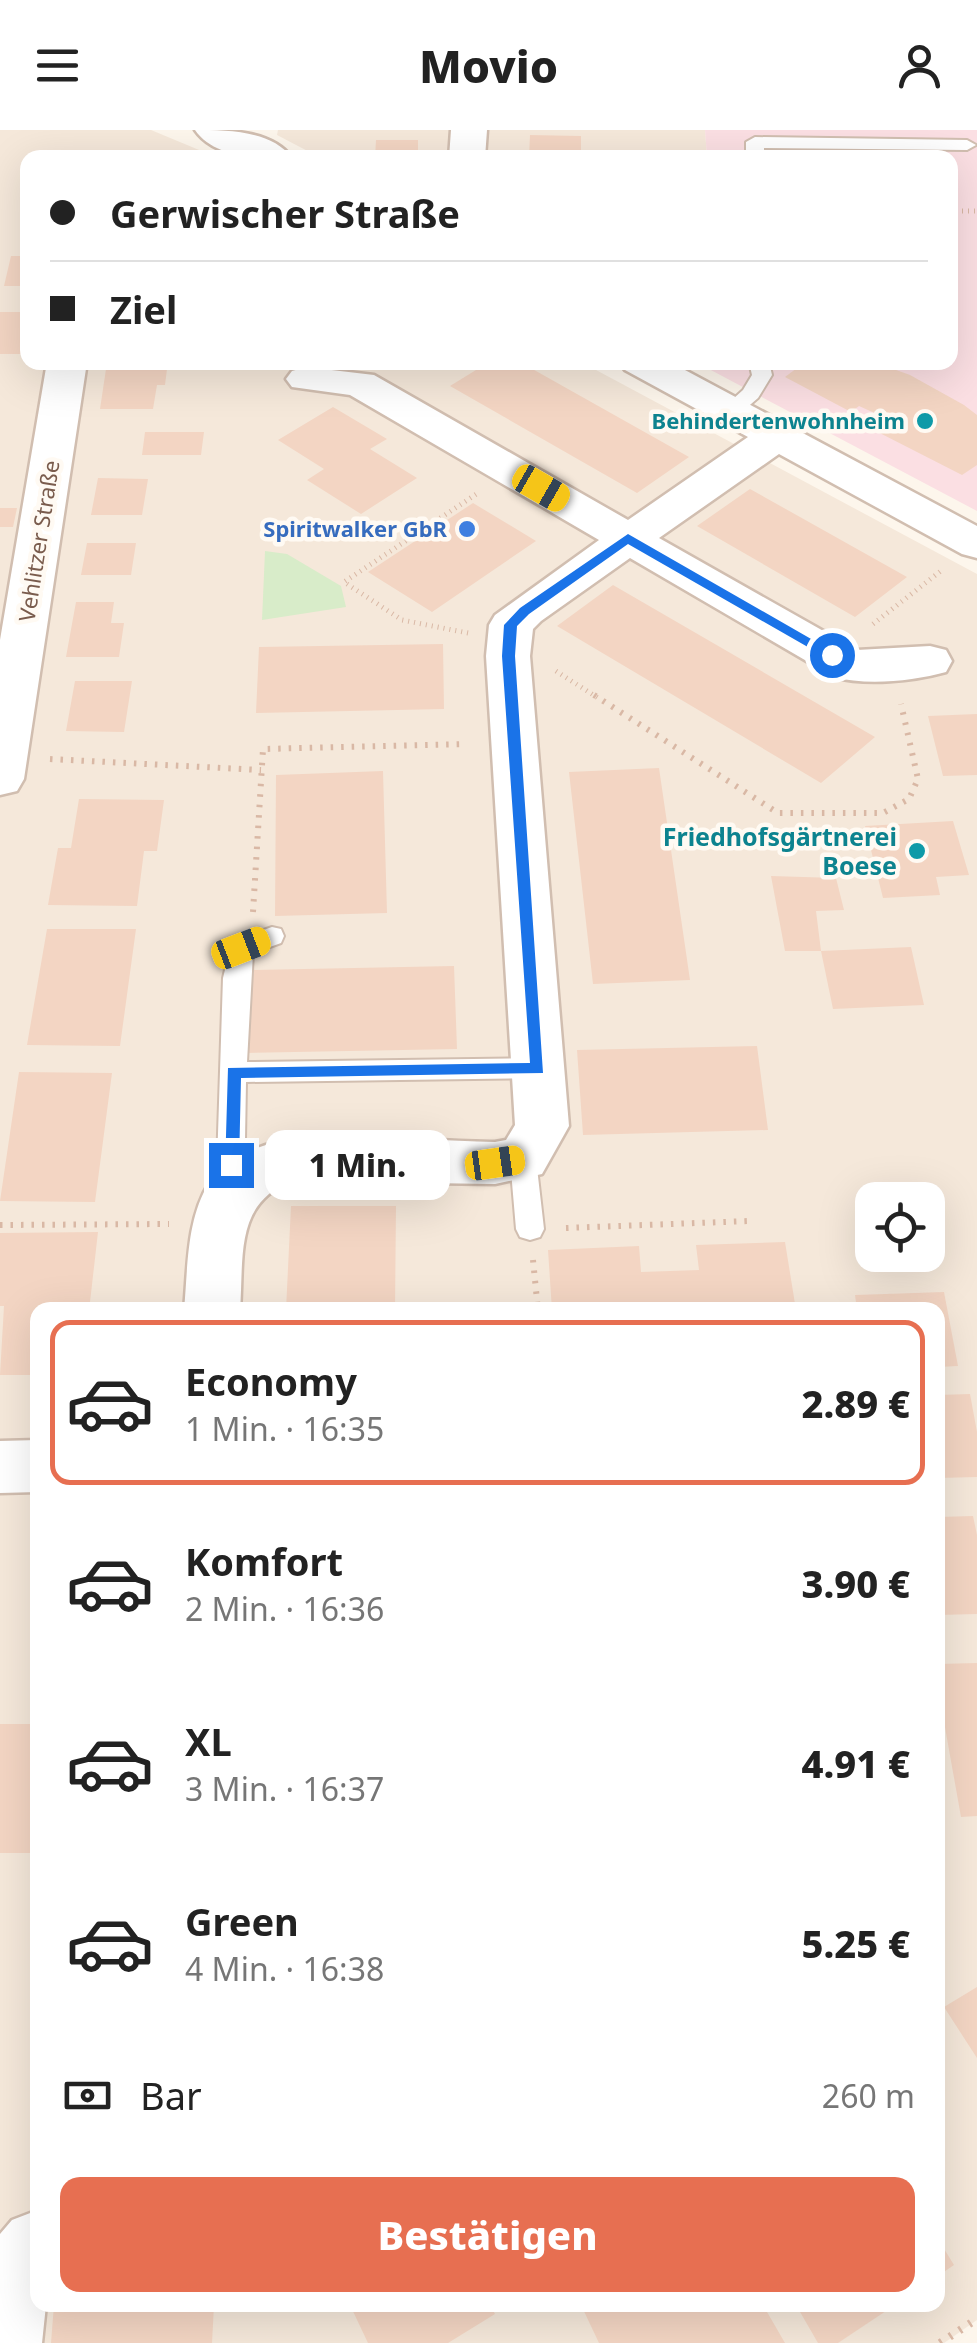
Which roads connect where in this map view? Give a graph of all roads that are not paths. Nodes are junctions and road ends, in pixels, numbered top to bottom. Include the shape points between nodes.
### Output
1 (213, 130) edge
2 (967, 145) dead end
3 (257, 150) edge
4 (755, 150) edge
5 (66, 370) edge
6 (653, 370) edge
7 (761, 370) edge
8 (306, 379) dead end
9 (730, 412) junction
10 (776, 436) junction
11 (628, 538) junction
12 (977, 544) edge
13 (930, 660) dead end
14 (2, 768) edge
15 (272, 936) dead end
16 (538, 1068) junction
17 (234, 1072) junction
18 (523, 1159) junction
19 (230, 1196) junction
20 (530, 1229) road end
21 (213, 1302) edge
22 (30, 1466) edge
23 (0, 1467) edge
24 (30, 2253) edge
25 (5, 2343) edge

1 - 3 street
2 - 4 lane via 755,142
5 - 14 street, Vehlitzer Straße
6 - 9 street
7 - 9 lane via 751,394
8 - 11 street via 360,384
9 - 10 street
10 - 11 street
10 - 12 street
11 - 13 street via 841,660
11 - 16 street via 525,611 511,625 508,641
15 - 17 lane via 241,948
16 - 17 lane
16 - 18 street via 542,1126
17 - 19 lane
18 - 19 street via 292,1160 252,1174
18 - 20 lane
19 - 21 street via 218,1235
22 - 23 street
24 - 25 street via 7,2305

